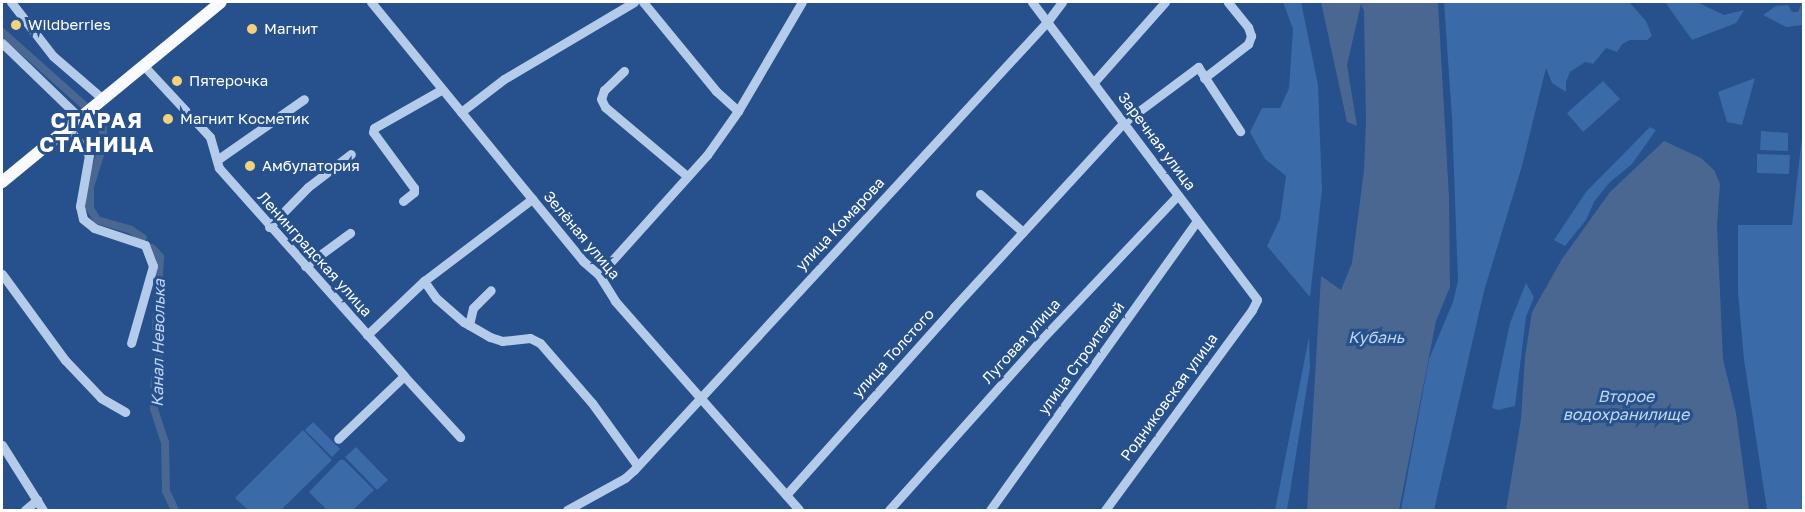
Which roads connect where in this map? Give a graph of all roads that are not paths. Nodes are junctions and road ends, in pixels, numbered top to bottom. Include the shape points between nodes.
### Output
1 (11, 2) edge
2 (221, 2) edge
3 (371, 2) edge
4 (634, 2) edge
5 (643, 2) edge
6 (802, 2) edge
7 (1032, 2) edge
8 (1062, 2) edge
9 (1165, 2) edge
10 (1230, 2) edge
11 (1047, 22) junction
12 (2, 43) edge
13 (144, 66) junction
14 (624, 71) dead end
15 (1204, 78) junction
16 (1094, 82) junction
17 (441, 90) junction
18 (304, 99) dead end
19 (101, 101) junction
20 (738, 111) junction
21 (461, 112) junction
22 (82, 116) junction
23 (1123, 123) junction
24 (68, 128) junction
25 (1240, 131) dead end
26 (351, 154) dead end
27 (217, 160) junction
28 (687, 176) junction
29 (2, 182) edge
30 (980, 194) dead end
31 (1178, 195) junction
32 (532, 199) junction
33 (403, 201) dead end
34 (1196, 222) junction
35 (269, 227) junction
36 (1023, 232) junction
37 (350, 233) dead end
38 (305, 266) junction
39 (2, 274) edge
40 (599, 275) junction
41 (424, 281) junction
42 (491, 290) dead end
43 (1257, 300) joint
44 (469, 325) junction
45 (367, 335) junction
46 (131, 343) dead end
47 (404, 376) junction
48 (700, 398) junction
49 (125, 412) dead end
50 (460, 437) dead end
51 (338, 439) dead end
52 (2, 445) edge
53 (638, 465) junction
54 (786, 495) junction
55 (37, 500) junction
56 (25, 510) edge
57 (44, 510) edge
58 (567, 510) edge
59 (799, 510) edge
60 (890, 510) edge
61 (990, 510) edge
62 (1105, 510) edge

1 - 19 street via 53,56
2 - 13 main road
3 - 17 street, Зелёная улица
4 - 21 street via 504,79
5 - 20 street
6 - 20 street
7 - 11 street, Заречная улица
8 - 11 street, улица Комарова
9 - 16 street
10 - 15 street via 1251,36 1248,44
11 - 16 street, Заречная улица
11 - 48 street, улица Комарова
12 - 22 street
13 - 19 main road
13 - 27 street, Ленинградская улица via 210,137
14 - 28 street via 604,90 601,99
15 - 23 street, улица Толстого via 1198,68
15 - 25 street
16 - 23 street, Заречная улица
17 - 21 street, Зелёная улица
17 - 33 street via 374,128 373,132 414,188
18 - 27 street
19 - 22 main road
20 - 28 street
21 - 32 street, Зелёная улица
22 - 24 main road
23 - 31 street, Заречная улица
23 - 36 street, улица Толстого
24 - 29 main road
24 - 46 street via 89,154 80,206 83,219 94,228 145,245 153,266
26 - 35 street via 308,187
27 - 35 street, Ленинградская улица via 219,168
28 - 40 street
30 - 36 street
31 - 34 street, Заречная улица
31 - 60 street, Луговая улица via 1039,342
32 - 40 street, Зелёная улица
32 - 41 street
34 - 43 street, Заречная улица
34 - 61 street, улица Строителей
35 - 38 street, Ленинградская улица
36 - 54 street, улица Толстого
37 - 38 street
38 - 45 street, Ленинградская улица
39 - 49 street via 65,360 101,398
40 - 48 street, Зелёная улица via 615,301
41 - 44 street via 436,298
41 - 45 street
42 - 44 street via 473,308
43 - 62 street, Родниковская улица
44 - 53 street via 502,341 530,338 540,343
45 - 47 street, Ленинградская улица
47 - 50 street, Ленинградская улица
47 - 51 street
48 - 53 street, улица Комарова
48 - 54 street, Зелёная улица
52 - 55 street
53 - 58 street, улица Комарова via 626,478
54 - 59 street, Зелёная улица
55 - 56 street
55 - 57 street

